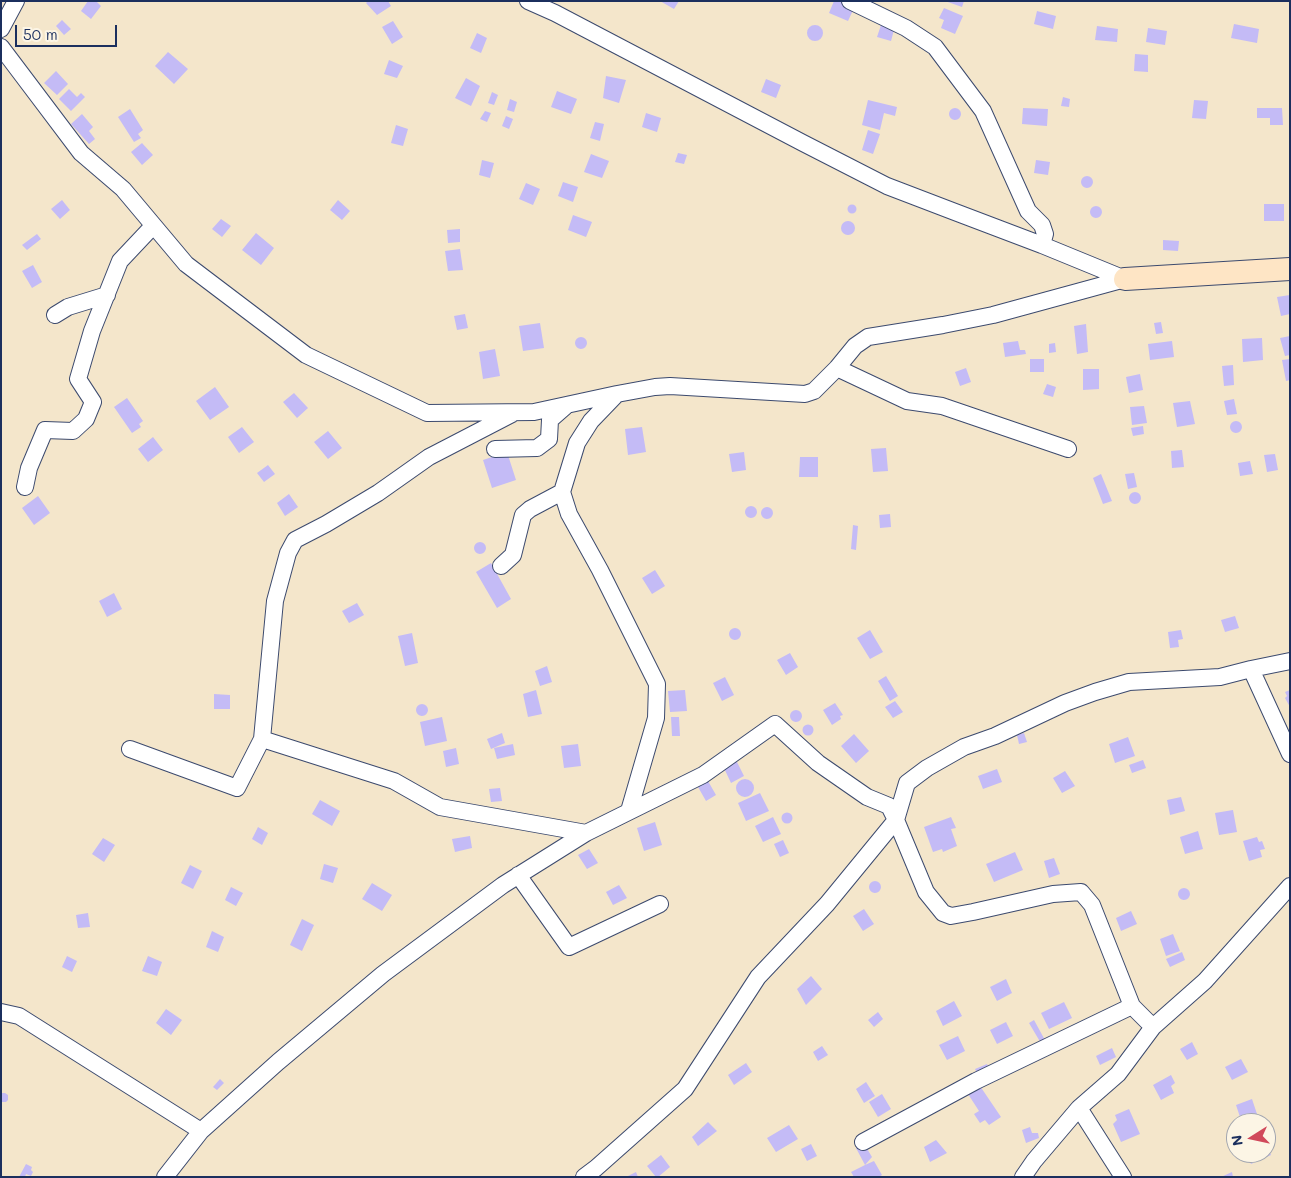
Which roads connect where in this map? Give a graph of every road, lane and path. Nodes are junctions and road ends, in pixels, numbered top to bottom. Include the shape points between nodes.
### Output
1 (16, 1) edge
2 (528, 1) edge
3 (850, 1) edge
4 (1, 29) edge
5 (1, 47) edge
6 (153, 226) junction
7 (1042, 245) junction
8 (1290, 269) edge
9 (1125, 279) junction
10 (107, 295) junction
11 (55, 315) dead end
12 (837, 368) junction
13 (617, 394) junction
14 (568, 405) junction
15 (515, 413) junction
16 (495, 449) dead end
17 (1068, 449) dead end
18 (25, 487) dead end
19 (562, 492) junction
20 (501, 566) dead end
21 (1290, 661) edge
22 (1252, 669) junction
23 (262, 739) junction
24 (130, 749) dead end
25 (1290, 754) edge
26 (630, 811) junction
27 (896, 820) junction
28 (586, 833) junction
29 (518, 875) junction
30 (1290, 886) edge
31 (660, 904) dead end
32 (1132, 1006) junction
33 (1, 1012) edge
34 (1153, 1027) junction
35 (1079, 1108) junction
36 (201, 1131) junction
37 (864, 1142) dead end
38 (593, 1174) edge
39 (165, 1177) edge
40 (1023, 1177) edge
41 (1123, 1177) edge

1 - 4 street
2 - 7 street via 887,186
3 - 7 street via 906,28 935,47 983,111 1028,212 1042,225 1045,234
5 - 6 street via 81,153 123,189
6 - 10 street via 120,261
6 - 15 street via 186,264 306,356 427,413
7 - 9 street
8 - 9 main road
9 - 12 street via 993,316 868,337 855,346
10 - 11 street via 68,307
10 - 18 street via 78,379 93,402 86,419 73,431 45,430 29,468
12 - 13 street via 814,391 805,394 670,386
12 - 17 street via 907,401 942,406
13 - 14 street
13 - 19 street via 577,443
14 - 15 street
14 - 16 street via 550,420 549,439 537,448
15 - 23 street via 430,458 378,493 295,540 288,553 275,601
19 - 20 street via 523,515 513,555
19 - 26 street via 569,514 657,684 656,718
21 - 22 street
22 - 25 street
22 - 27 street via 1220,677 1129,682 1065,703 964,747 927,768 907,783
23 - 24 street via 238,788
23 - 28 street via 394,781 440,807
26 - 27 street via 703,775 775,724 818,763 866,797 889,806
26 - 28 street
27 - 32 street via 926,892 943,914 951,916 1053,894 1081,892 1092,905
27 - 38 street via 827,904 758,977 686,1090
28 - 29 street
29 - 31 street via 569,947
29 - 36 street via 383,974
30 - 34 street via 1205,981
32 - 34 street
32 - 37 street via 976,1081
33 - 36 street via 19,1016
34 - 35 street via 1118,1074
35 - 40 street
35 - 41 street
36 - 39 street

